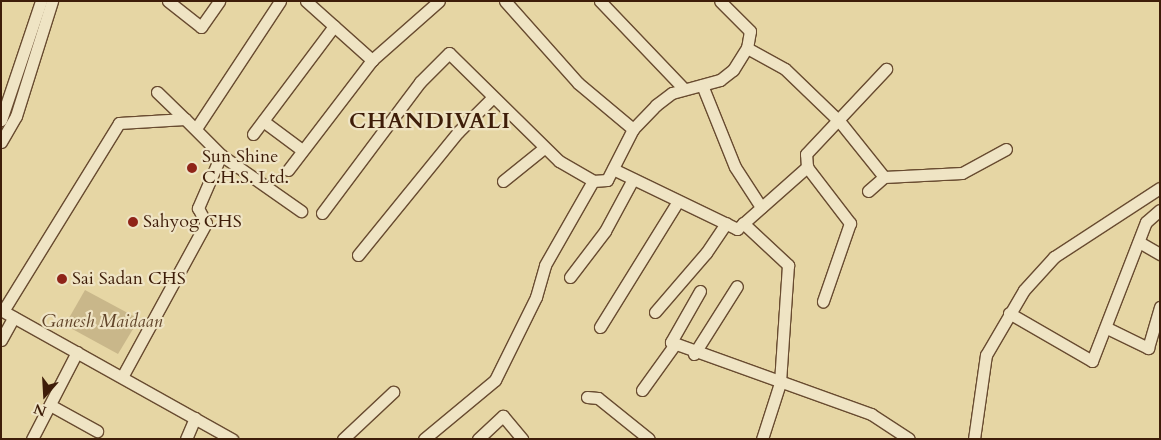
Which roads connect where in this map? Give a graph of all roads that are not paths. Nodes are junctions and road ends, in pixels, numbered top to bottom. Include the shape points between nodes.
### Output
1 (41, 1) edge
2 (52, 1) edge
3 (168, 1) edge
4 (219, 1) edge
5 (280, 1) edge
6 (306, 1) edge
7 (439, 1) edge
8 (505, 1) edge
9 (600, 1) edge
10 (720, 1) edge
11 (334, 26) junction
12 (747, 48) junction
13 (372, 60) junction
14 (886, 69) dead end
15 (702, 85) junction
16 (683, 88) junction
17 (157, 92) dead end
18 (17, 96) junction
19 (493, 96) junction
20 (186, 119) junction
21 (1, 120) edge
22 (263, 120) junction
23 (840, 122) junction
24 (196, 127) junction
25 (633, 129) junction
26 (253, 134) dead end
27 (1, 142) edge
28 (544, 148) junction
29 (1006, 149) dead end
30 (302, 150) junction
31 (221, 155) junction
32 (807, 167) junction
33 (613, 169) junction
34 (288, 170) dead end
35 (884, 177) junction
36 (633, 179) junction
37 (503, 181) dead end
38 (593, 181) junction
39 (1160, 188) edge
40 (868, 190) dead end
41 (678, 201) junction
42 (761, 207) junction
43 (1160, 210) edge
44 (301, 211) dead end
45 (322, 213) dead end
46 (726, 223) junction
47 (744, 223) junction
48 (1139, 242) junction
49 (1160, 254) edge
50 (358, 255) dead end
51 (570, 277) dead end
52 (737, 286) dead end
53 (700, 291) dead end
54 (823, 301) dead end
55 (1160, 307) edge
56 (2, 310) edge
57 (655, 312) dead end
58 (1009, 313) junction
59 (14, 317) junction
60 (600, 327) dead end
61 (1106, 328) junction
62 (1, 340) edge
63 (675, 344) junction
64 (77, 352) junction
65 (694, 354) junction
66 (122, 376) junction
67 (780, 383) junction
68 (642, 390) dead end
69 (393, 392) dead end
70 (587, 397) dead end
71 (50, 405) junction
72 (196, 418) junction
73 (97, 431) dead end
74 (32, 439) edge
75 (186, 439) edge
76 (232, 439) edge
77 (343, 439) edge
78 (424, 439) edge
79 (478, 439) edge
80 (522, 439) edge
81 (649, 439) edge
82 (762, 439) edge
83 (908, 439) edge
84 (974, 439) edge

1 - 18 street
2 - 18 street
3 - 4 street via 201,27
5 - 24 street
6 - 11 street
7 - 13 street
8 - 25 street via 578,83
9 - 16 street
10 - 12 street via 750,31
11 - 13 street
11 - 22 street
12 - 15 street via 733,70
12 - 23 street via 786,69
13 - 30 street
14 - 23 street
15 - 16 street
15 - 42 street via 735,166
16 - 25 street via 656,105
17 - 20 street
18 - 21 street
18 - 27 street
19 - 28 street
19 - 45 street via 450,53 420,82
19 - 50 street via 458,132
20 - 24 street
20 - 56 street via 119,123
22 - 26 street
22 - 30 street
23 - 32 street via 806,154
23 - 35 street
24 - 31 street
25 - 33 street
28 - 37 street
28 - 38 street
29 - 35 street via 962,173
30 - 34 street
31 - 44 street
31 - 66 street via 198,208 206,223
32 - 42 street
32 - 54 street via 850,223
33 - 36 street
33 - 38 street via 607,180
35 - 40 street
36 - 41 street
36 - 51 street via 604,230
38 - 78 street via 545,265 536,297 495,380
39 - 58 street via 1054,258 1033,277
41 - 46 street
41 - 60 street
42 - 47 street
43 - 48 street via 1146,222
46 - 47 street via 737,229
46 - 57 street via 706,253
47 - 67 street via 788,265
48 - 49 street
48 - 61 street
52 - 65 street
53 - 63 street via 675,332 671,342
55 - 61 street via 1148,348
56 - 59 street
58 - 61 street via 1092,361
58 - 84 street via 986,355
59 - 62 street
59 - 64 street
63 - 65 street
63 - 68 street
64 - 66 street
64 - 71 street
65 - 67 street
66 - 72 street
67 - 82 street
67 - 83 street via 871,414
69 - 77 street
70 - 81 street via 598,398
71 - 73 street
71 - 74 street
72 - 75 street
72 - 76 street
79 - 80 street via 503,416

